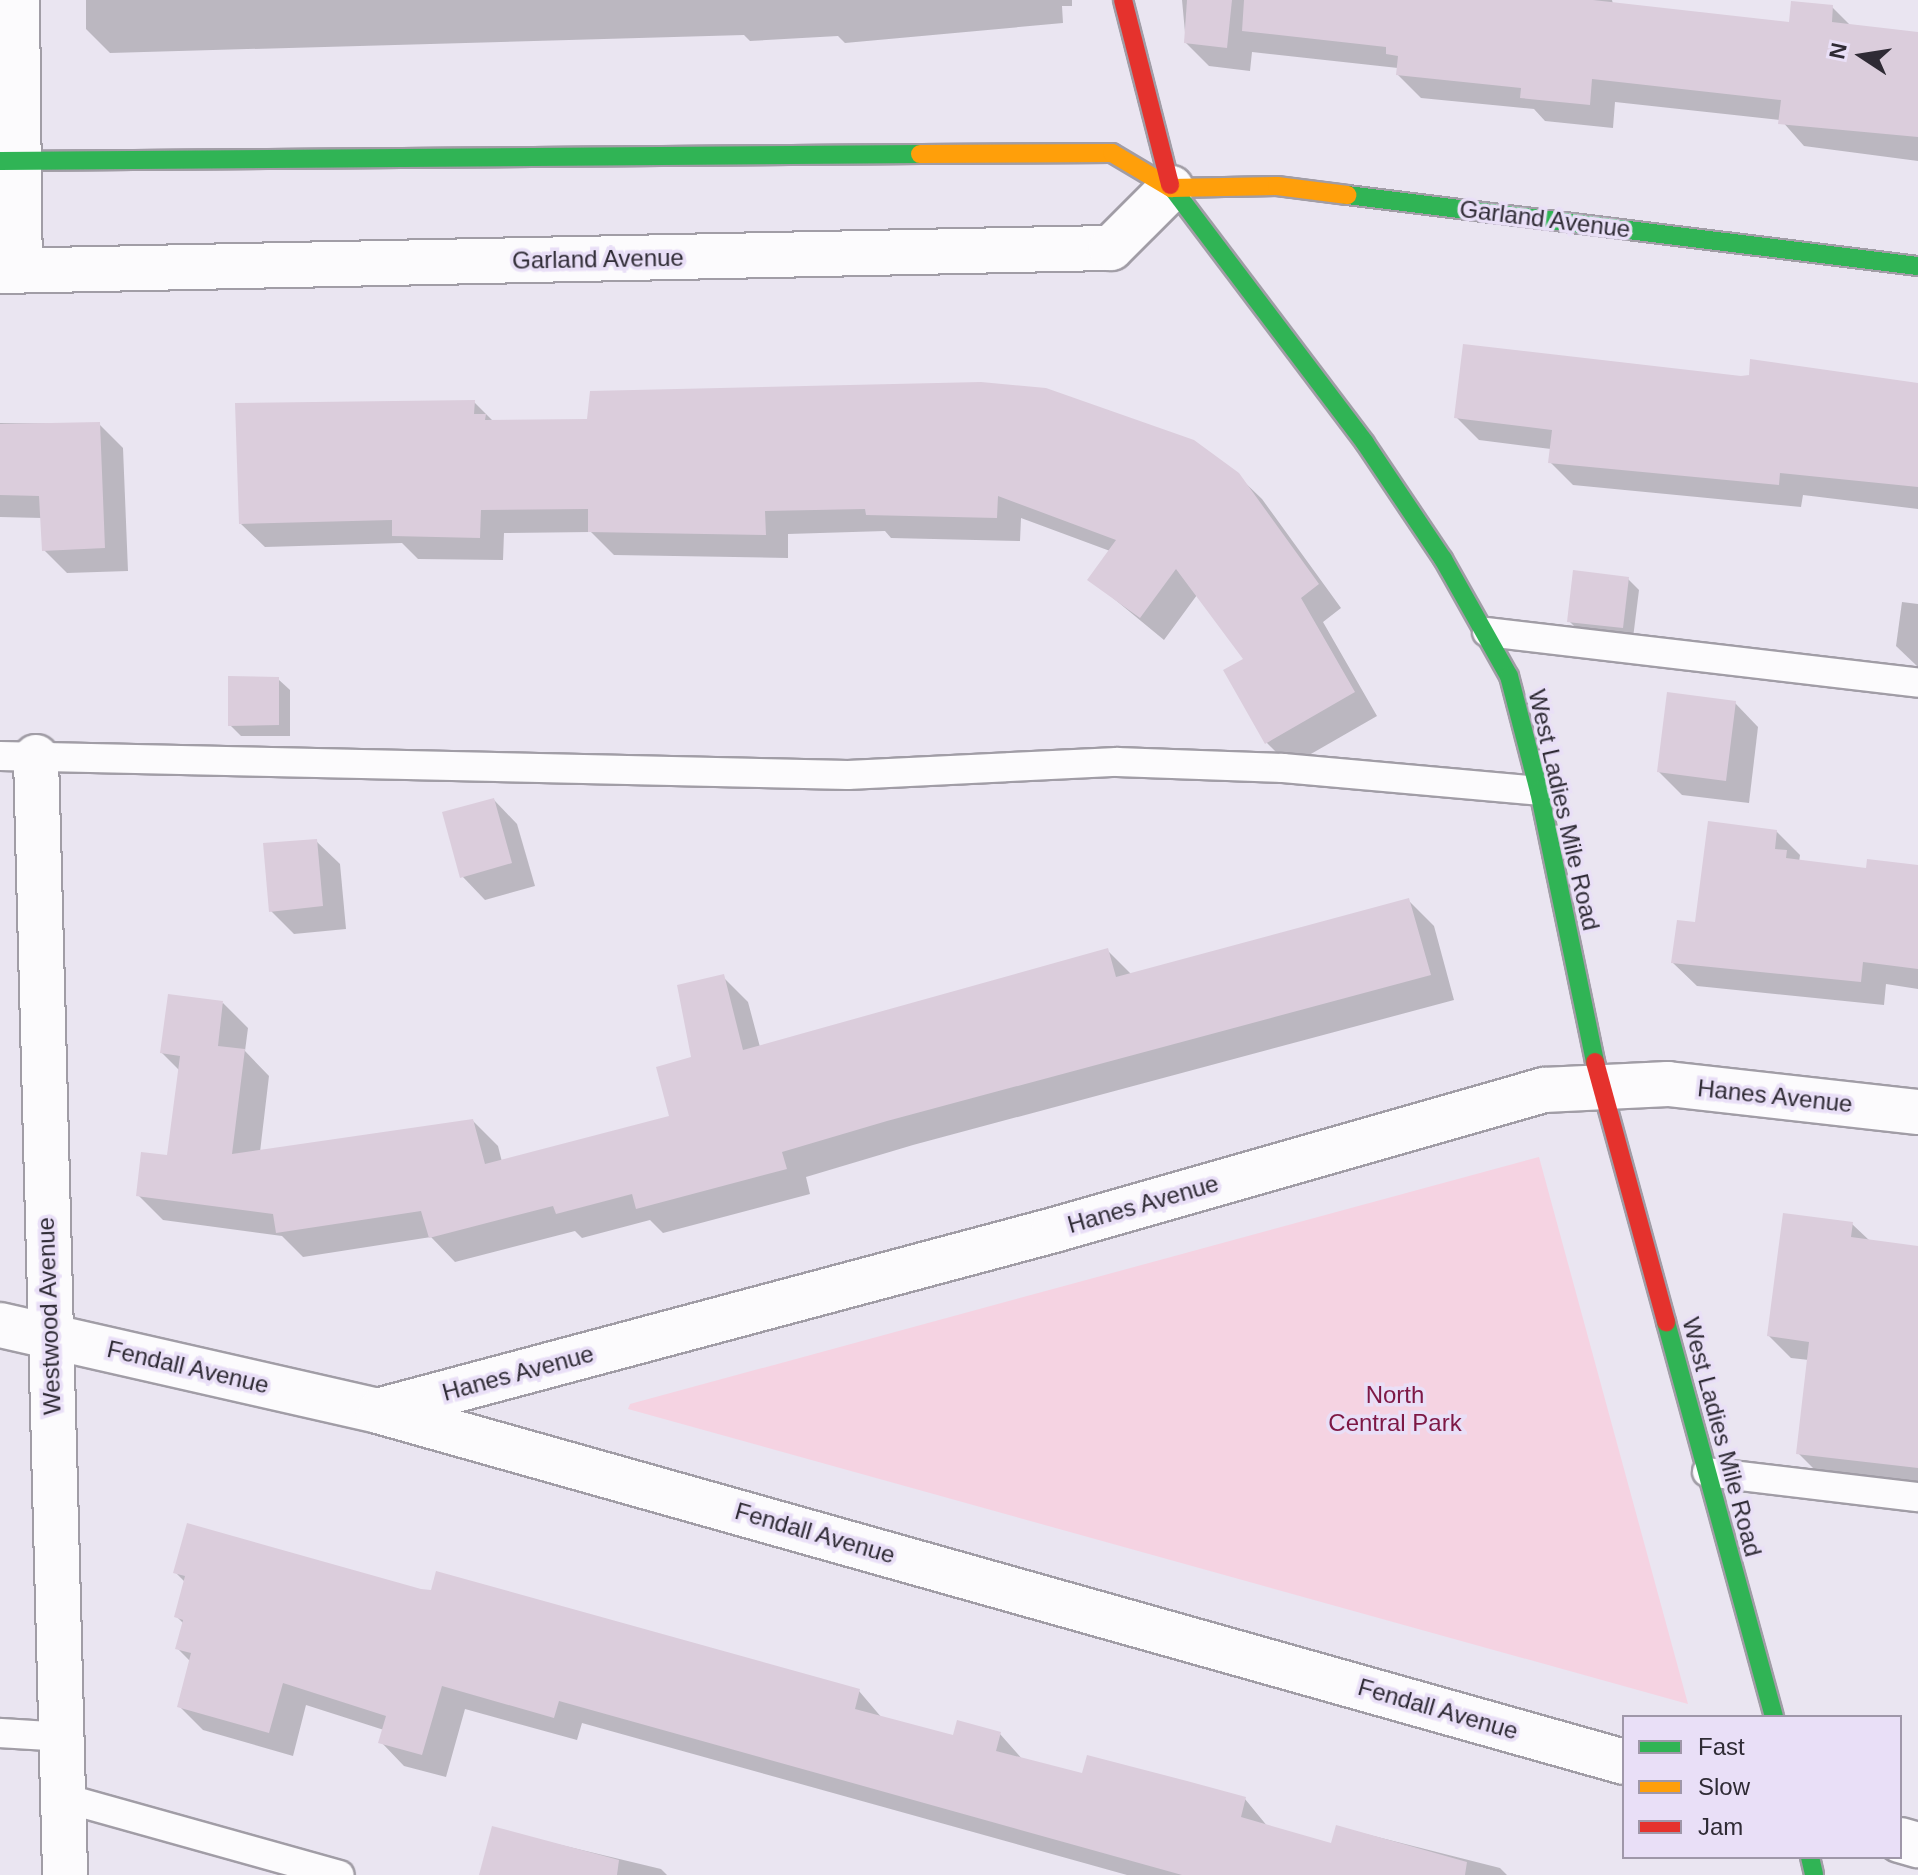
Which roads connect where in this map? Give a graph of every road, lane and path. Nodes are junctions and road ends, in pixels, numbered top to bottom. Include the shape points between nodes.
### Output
1 (17, 0) edge
2 (1123, 0) edge
3 (9, 160) edge
4 (1171, 188) junction
5 (1918, 266) edge
6 (10, 271) edge
7 (1487, 632) junction
8 (1918, 683) edge
9 (18, 756) edge
10 (1539, 791) junction
11 (1602, 1087) junction
12 (1918, 1112) edge
13 (0, 1325) edge
14 (49, 1336) junction
15 (378, 1411) junction
16 (1707, 1472) junction
17 (1918, 1497) edge
18 (1773, 1715) edge
19 (0, 1733) edge
20 (63, 1737) junction
21 (1622, 1761) edge
22 (64, 1798) junction
23 (65, 1875) edge
24 (339, 1875) edge

1 - 3 street
2 - 4 street, West Ladies Mile Road
3 - 4 street via 1112,153
3 - 6 street
4 - 5 street, Garland Avenue via 1277,186
4 - 6 street, Garland Avenue via 1111,248
4 - 7 street, West Ladies Mile Road via 1365,443
7 - 8 lane
7 - 10 street, West Ladies Mile Road via 1509,676
9 - 10 lane via 848,775 1117,762 1283,768
9 - 14 street, Westwood Avenue
10 - 11 street, West Ladies Mile Road
11 - 12 street, Hanes Avenue via 1668,1084
11 - 15 street, Hanes Avenue via 1544,1090 1054,1230
11 - 16 street, West Ladies Mile Road
13 - 14 street, Fendall Avenue
14 - 15 street, Fendall Avenue
14 - 20 street, Westwood Avenue
15 - 21 street, Fendall Avenue
16 - 17 lane
16 - 18 street, West Ladies Mile Road
19 - 20 lane
20 - 22 street, Westwood Avenue
22 - 23 street, Westwood Avenue
22 - 24 lane

